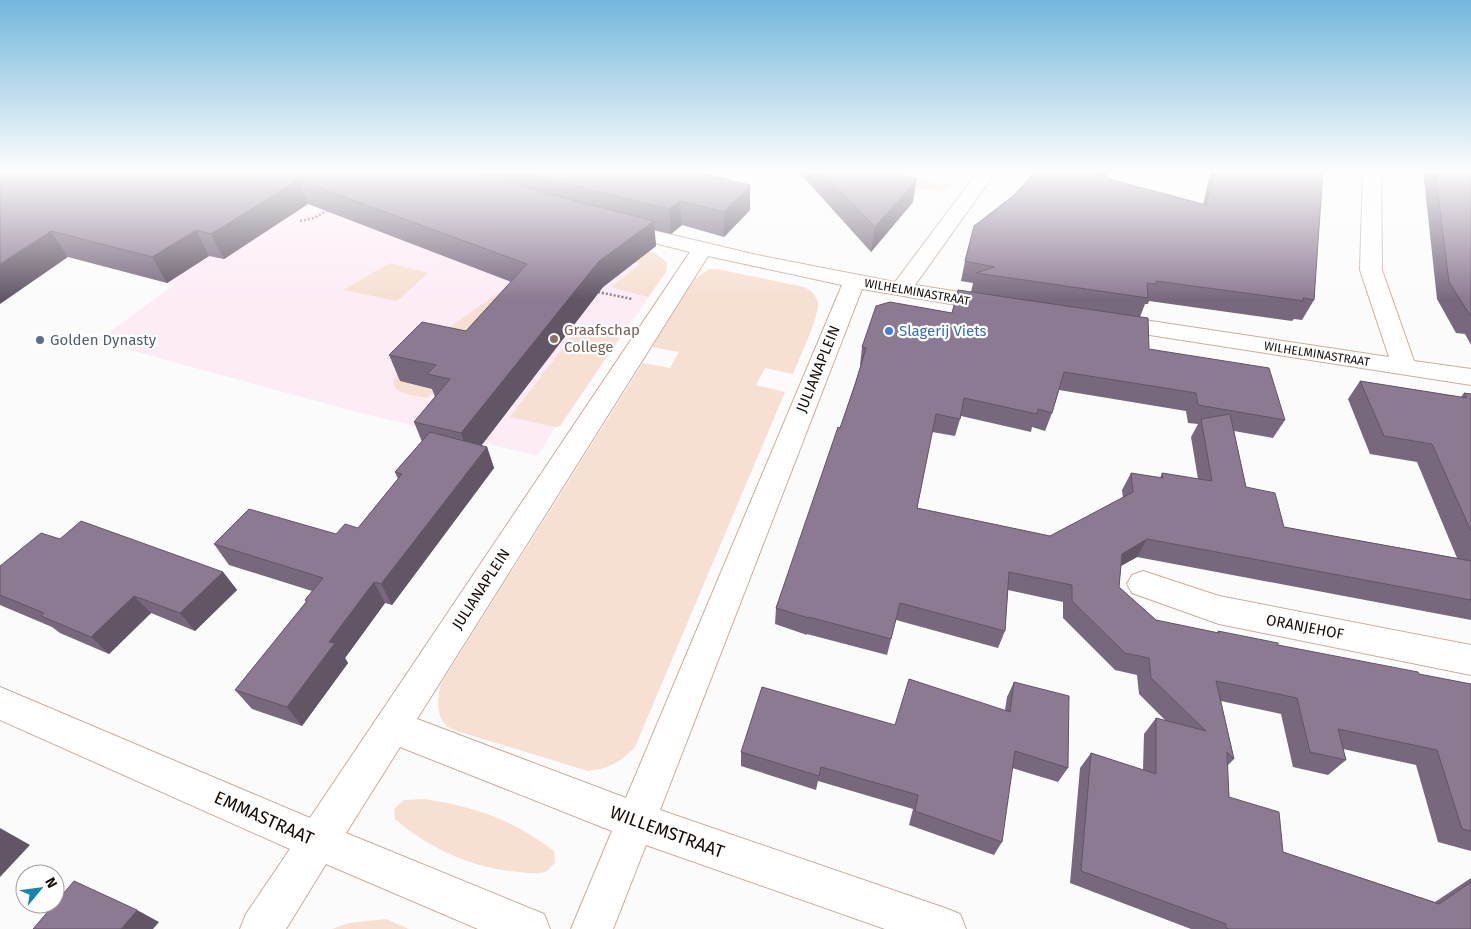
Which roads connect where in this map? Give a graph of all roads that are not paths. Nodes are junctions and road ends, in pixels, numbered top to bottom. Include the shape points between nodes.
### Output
1 (956, 213) edge
2 (1372, 213) edge
3 (596, 222) edge
4 (702, 250) junction
5 (854, 281) junction
6 (900, 290) junction
7 (1008, 307) edge
8 (1088, 319) edge
9 (1404, 367) junction
10 (1471, 377) edge
11 (1143, 584) dead end
12 (1471, 660) edge
13 (0, 703) edge
14 (392, 727) junction
15 (635, 821) junction
16 (318, 842) junction
17 (261, 929) edge
18 (529, 929) edge
19 (592, 929) edge
20 (945, 929) edge

1 - 6 street
2 - 9 street via 1371,270
3 - 4 street, WILHELMINASTRAAT
4 - 5 street, WILHELMINASTRAAT
4 - 14 street, JULIANAPLEIN
5 - 6 street, WILHELMINASTRAAT
5 - 15 street, JULIANAPLEIN
6 - 7 street, WILHELMINASTRAAT
8 - 9 street, WILHELMINASTRAAT
9 - 10 street, WILHELMINASTRAAT
11 - 12 street, ORANJEHOF via 1219,610
13 - 16 street, EMMASTRAAT
14 - 15 street, WILLEMSTRAAT
14 - 16 street, JULIANAPLEIN
15 - 19 street, JULIANAPLEIN
15 - 20 street, WILLEMSTRAAT
16 - 17 street, JULIANAPLEIN
16 - 18 street, EMMASTRAAT

